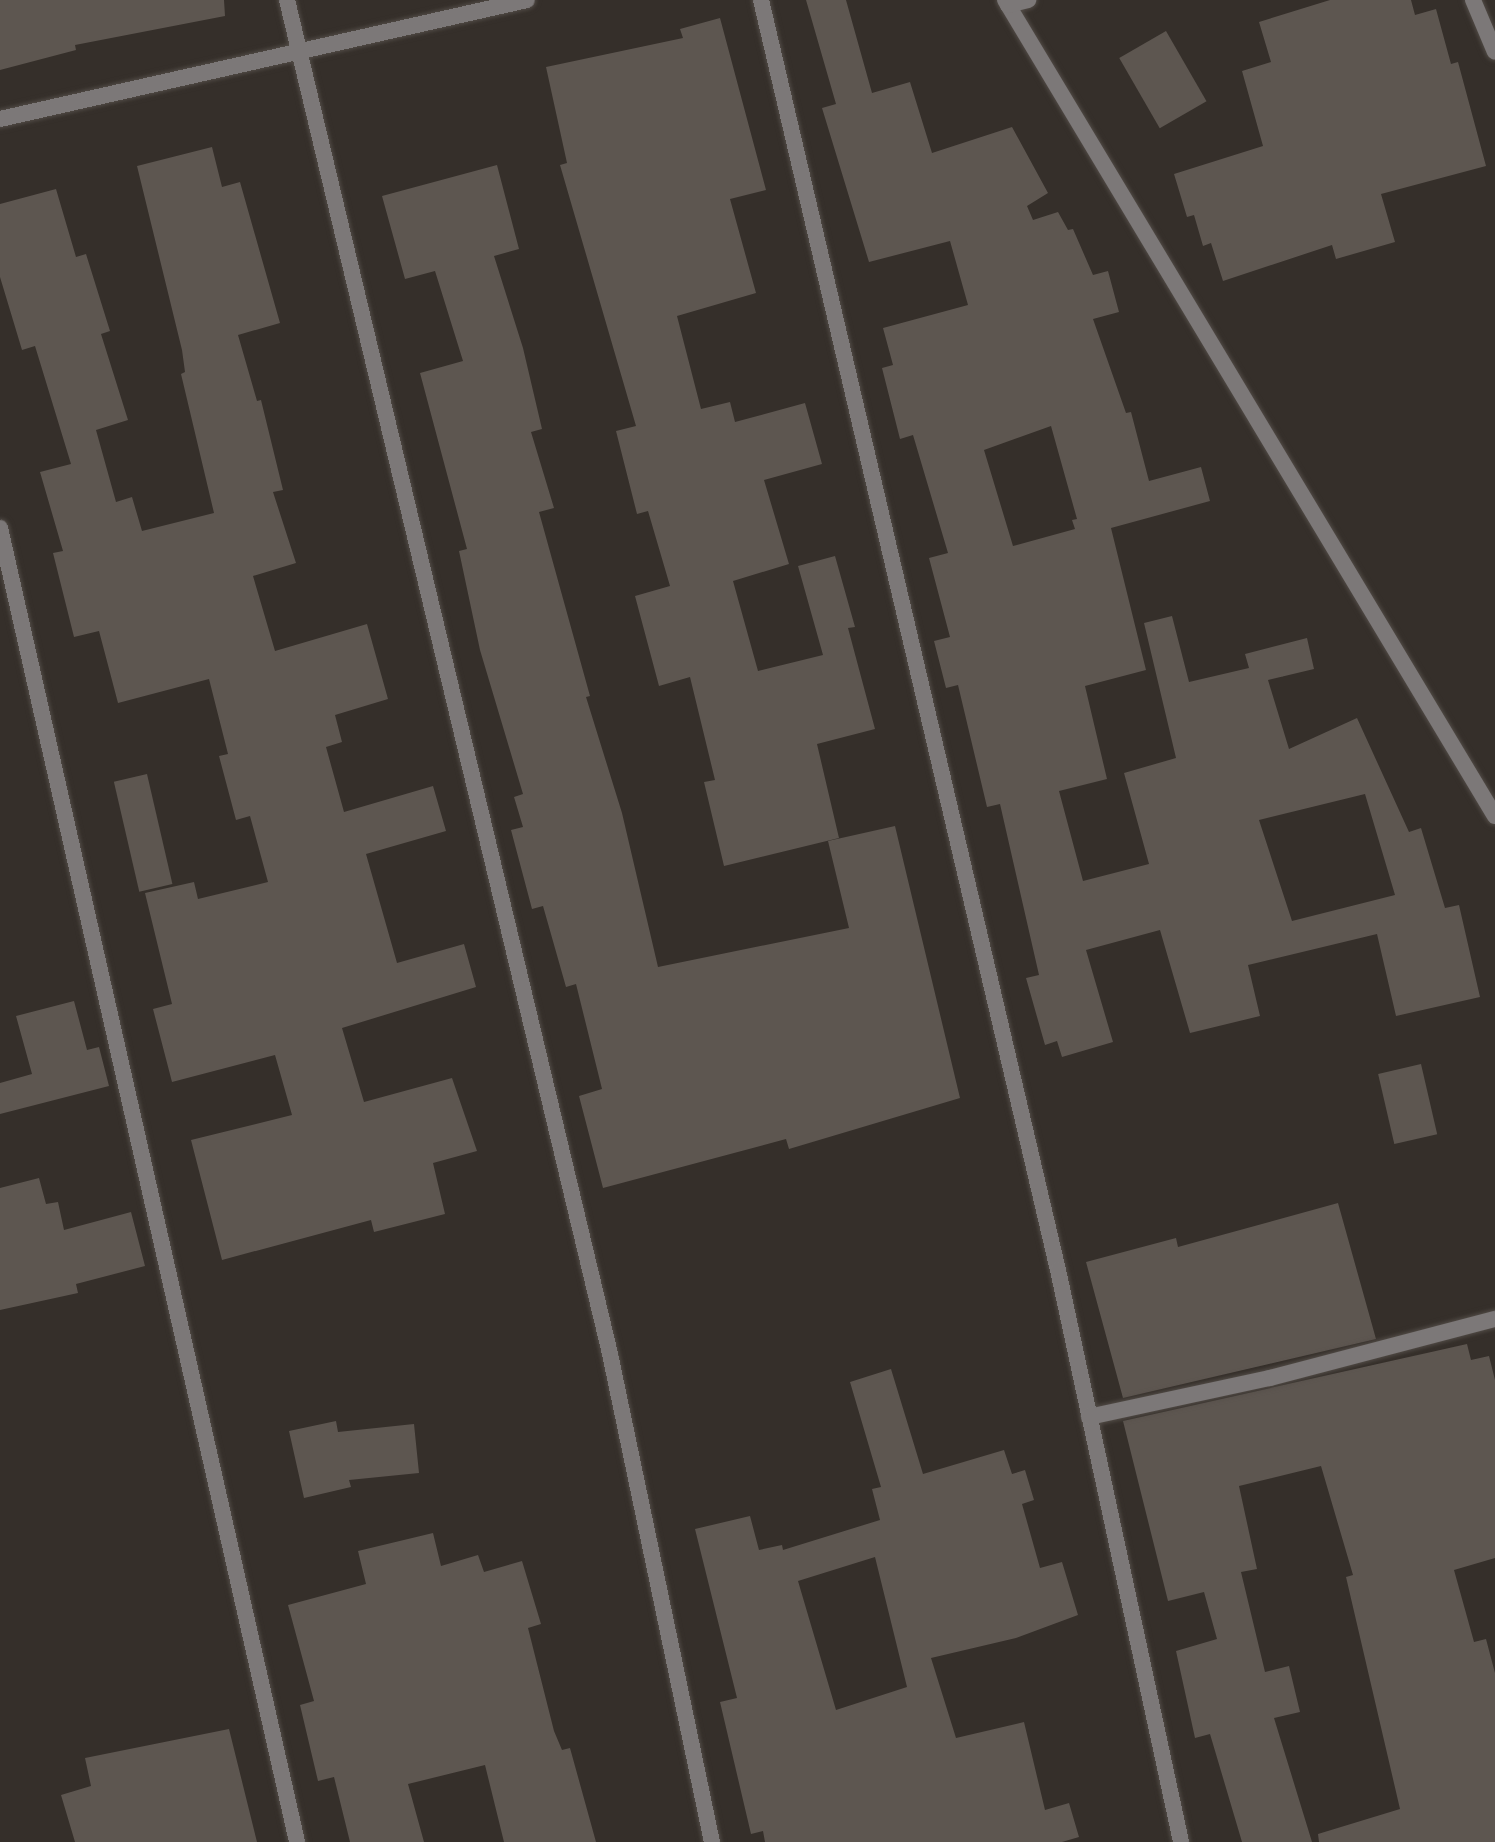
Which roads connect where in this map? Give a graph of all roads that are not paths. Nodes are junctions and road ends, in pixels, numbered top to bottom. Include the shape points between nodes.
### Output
1 (287, 0) edge
2 (527, 0) edge
3 (761, 0) edge
4 (1028, 0) edge
5 (1473, 0) edge
6 (1007, 3) edge
7 (298, 52) junction
8 (1495, 52) edge
9 (0, 119) edge
10 (0, 528) edge
11 (1495, 816) edge
12 (1495, 1319) edge
13 (1089, 1417) junction
14 (297, 1842) edge
15 (712, 1842) edge
16 (1181, 1842) edge

1 - 7 street
2 - 7 street
3 - 13 street
4 - 6 street
5 - 8 street
6 - 11 street
7 - 9 street
7 - 15 street via 610,1354
10 - 14 street
12 - 13 street via 1270,1378
13 - 16 street

